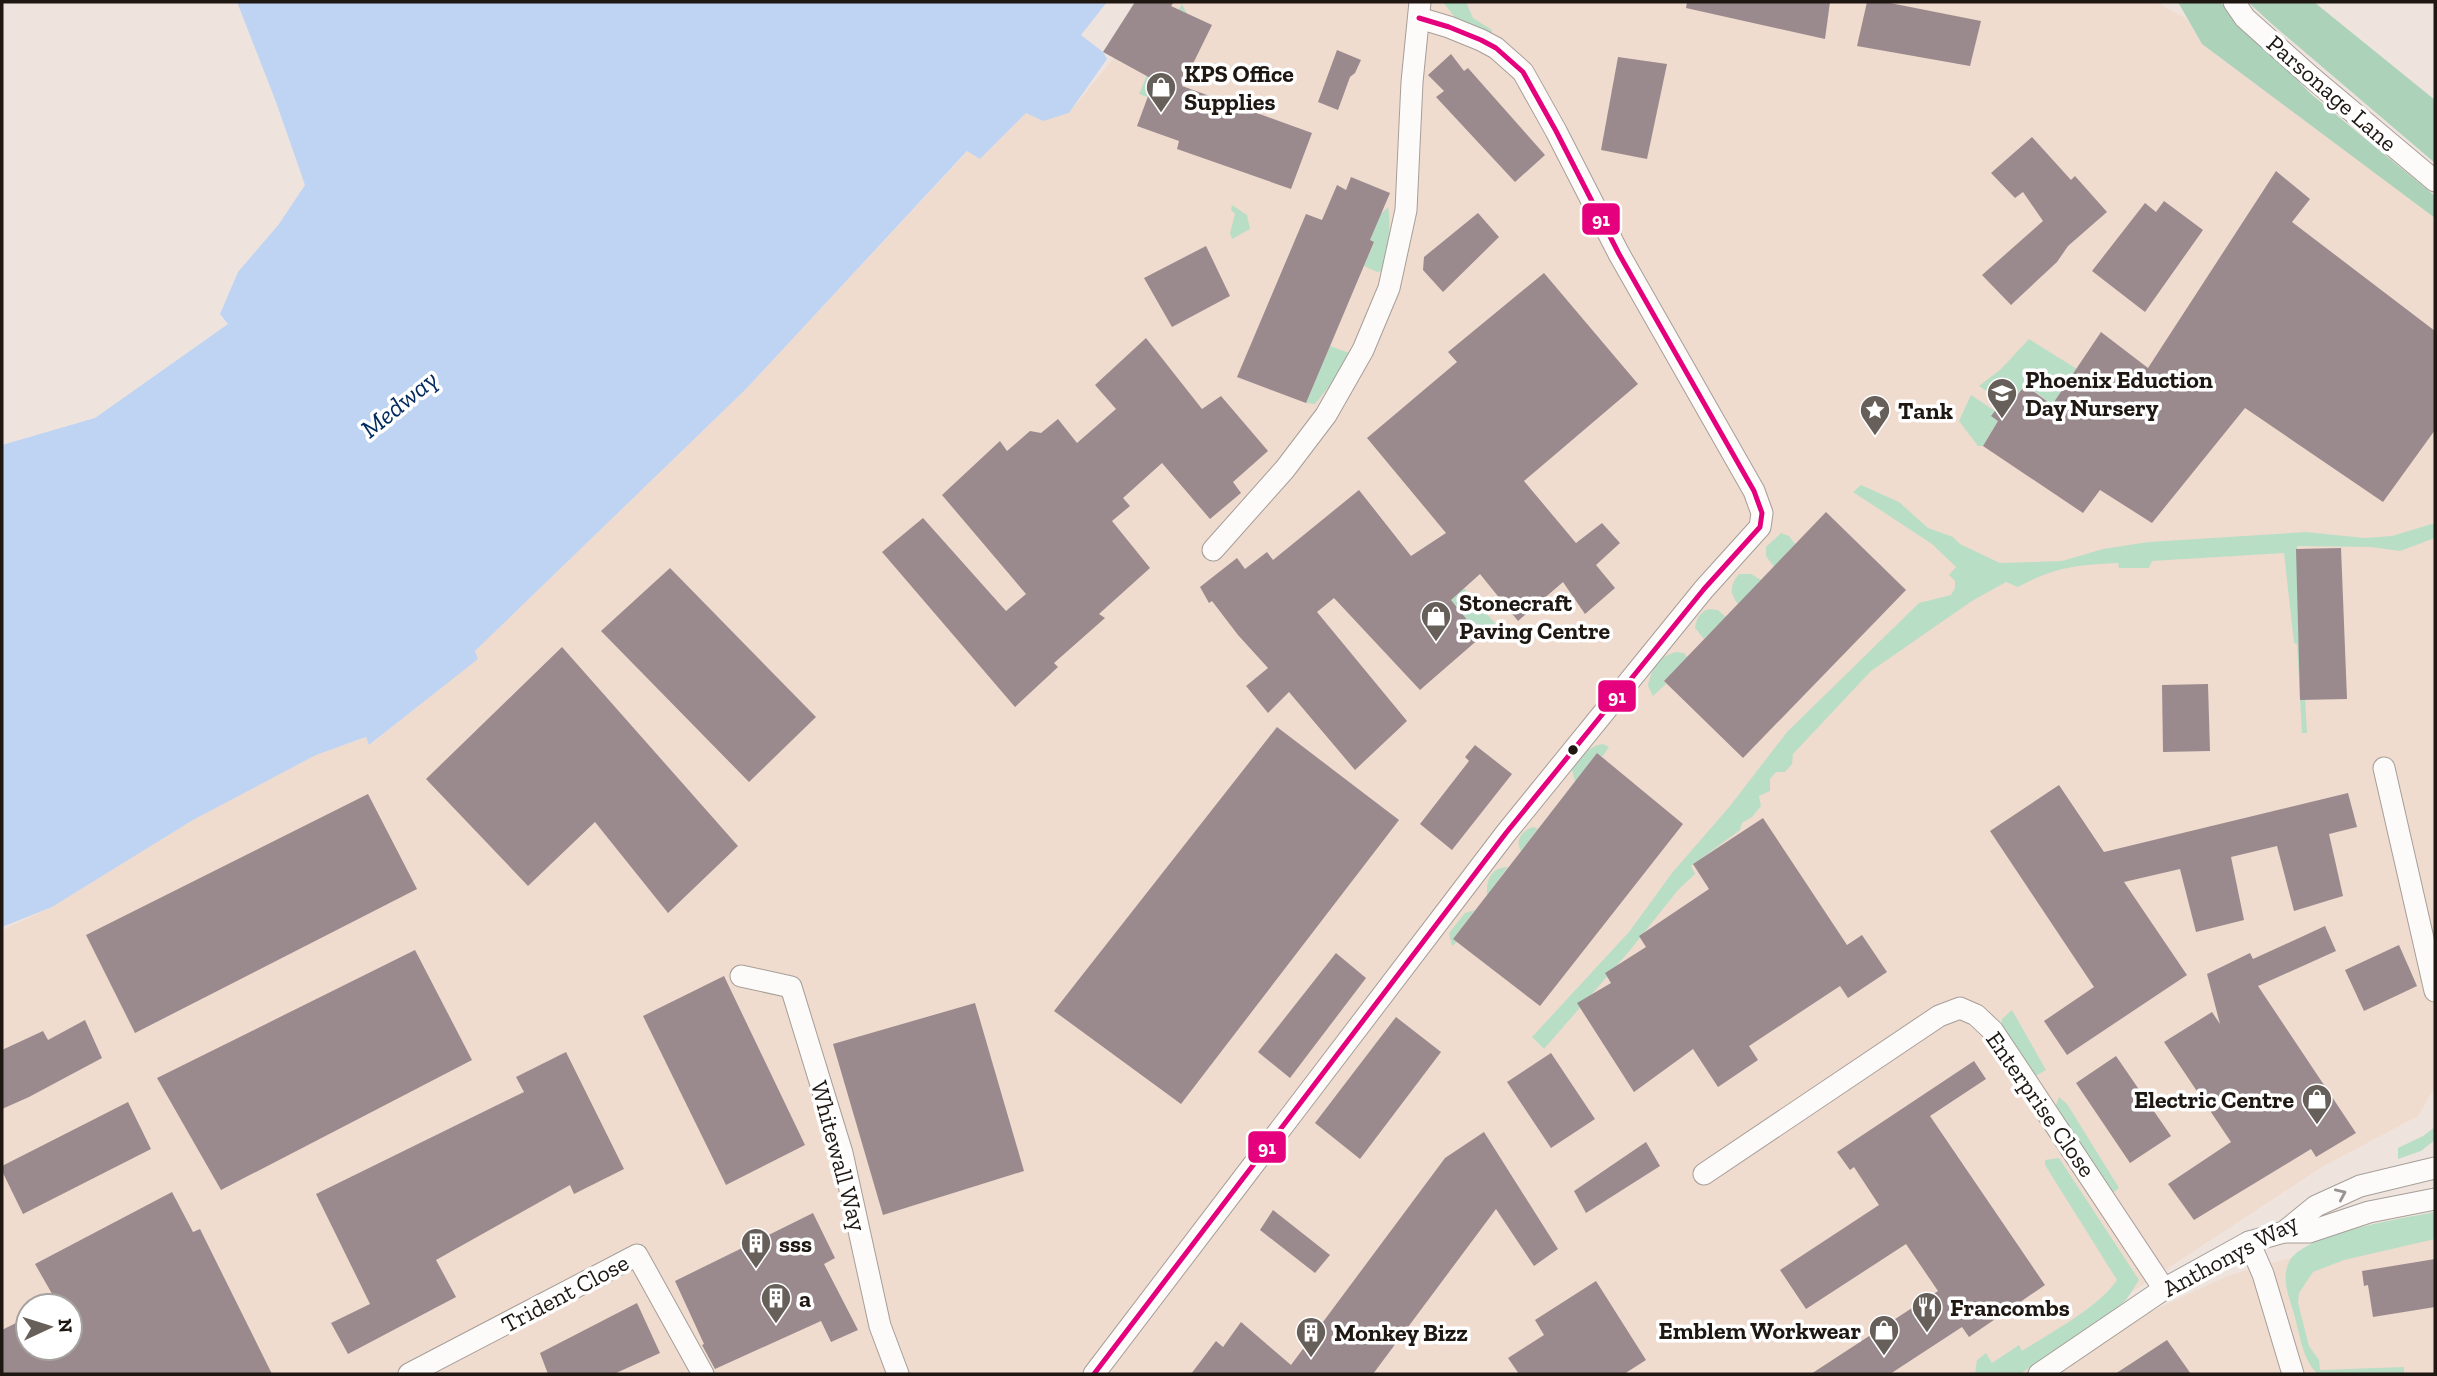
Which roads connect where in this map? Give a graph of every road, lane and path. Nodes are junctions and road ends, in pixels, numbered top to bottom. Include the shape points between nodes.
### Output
1 (2234, 2) edge
2 (1419, 10) edge
3 (2435, 181) edge
4 (1213, 550) dead end
5 (2384, 768) dead end
6 (741, 976) dead end
7 (2435, 991) edge
8 (2435, 1168) edge
9 (1704, 1174) dead end
10 (2435, 1199) edge
11 (2284, 1232) junction
12 (2249, 1242) junction
13 (2164, 1289) junction
14 (409, 1374) edge
15 (703, 1374) edge
16 (898, 1374) edge
17 (1094, 1374) edge
18 (2039, 1374) edge
19 (2293, 1374) edge

1 - 3 street, Parsonage Lane via 2245,18 2291,59
2 - 4 street via 1406,210 1389,288 1363,350 1326,415 1285,470
2 - 17 street via 1496,48 1523,72 1619,254 1754,491 1762,513 1760,527 1506,833
5 - 7 street
6 - 16 street, Whitewall Way via 791,987 842,1153 880,1326
11 -> 8 street, Anthonys Way via 2316,1206 2341,1194
9 - 13 street, Enterprise Close via 1940,1016 1960,1008 1993,1031
10 - 11 street via 2377,1210 2309,1232
11 - 12 street, Anthonys Way
12 - 13 street, Anthonys Way
12 - 19 street
13 - 18 street, Anthonys Way
14 - 15 street, Trident Close via 637,1255

